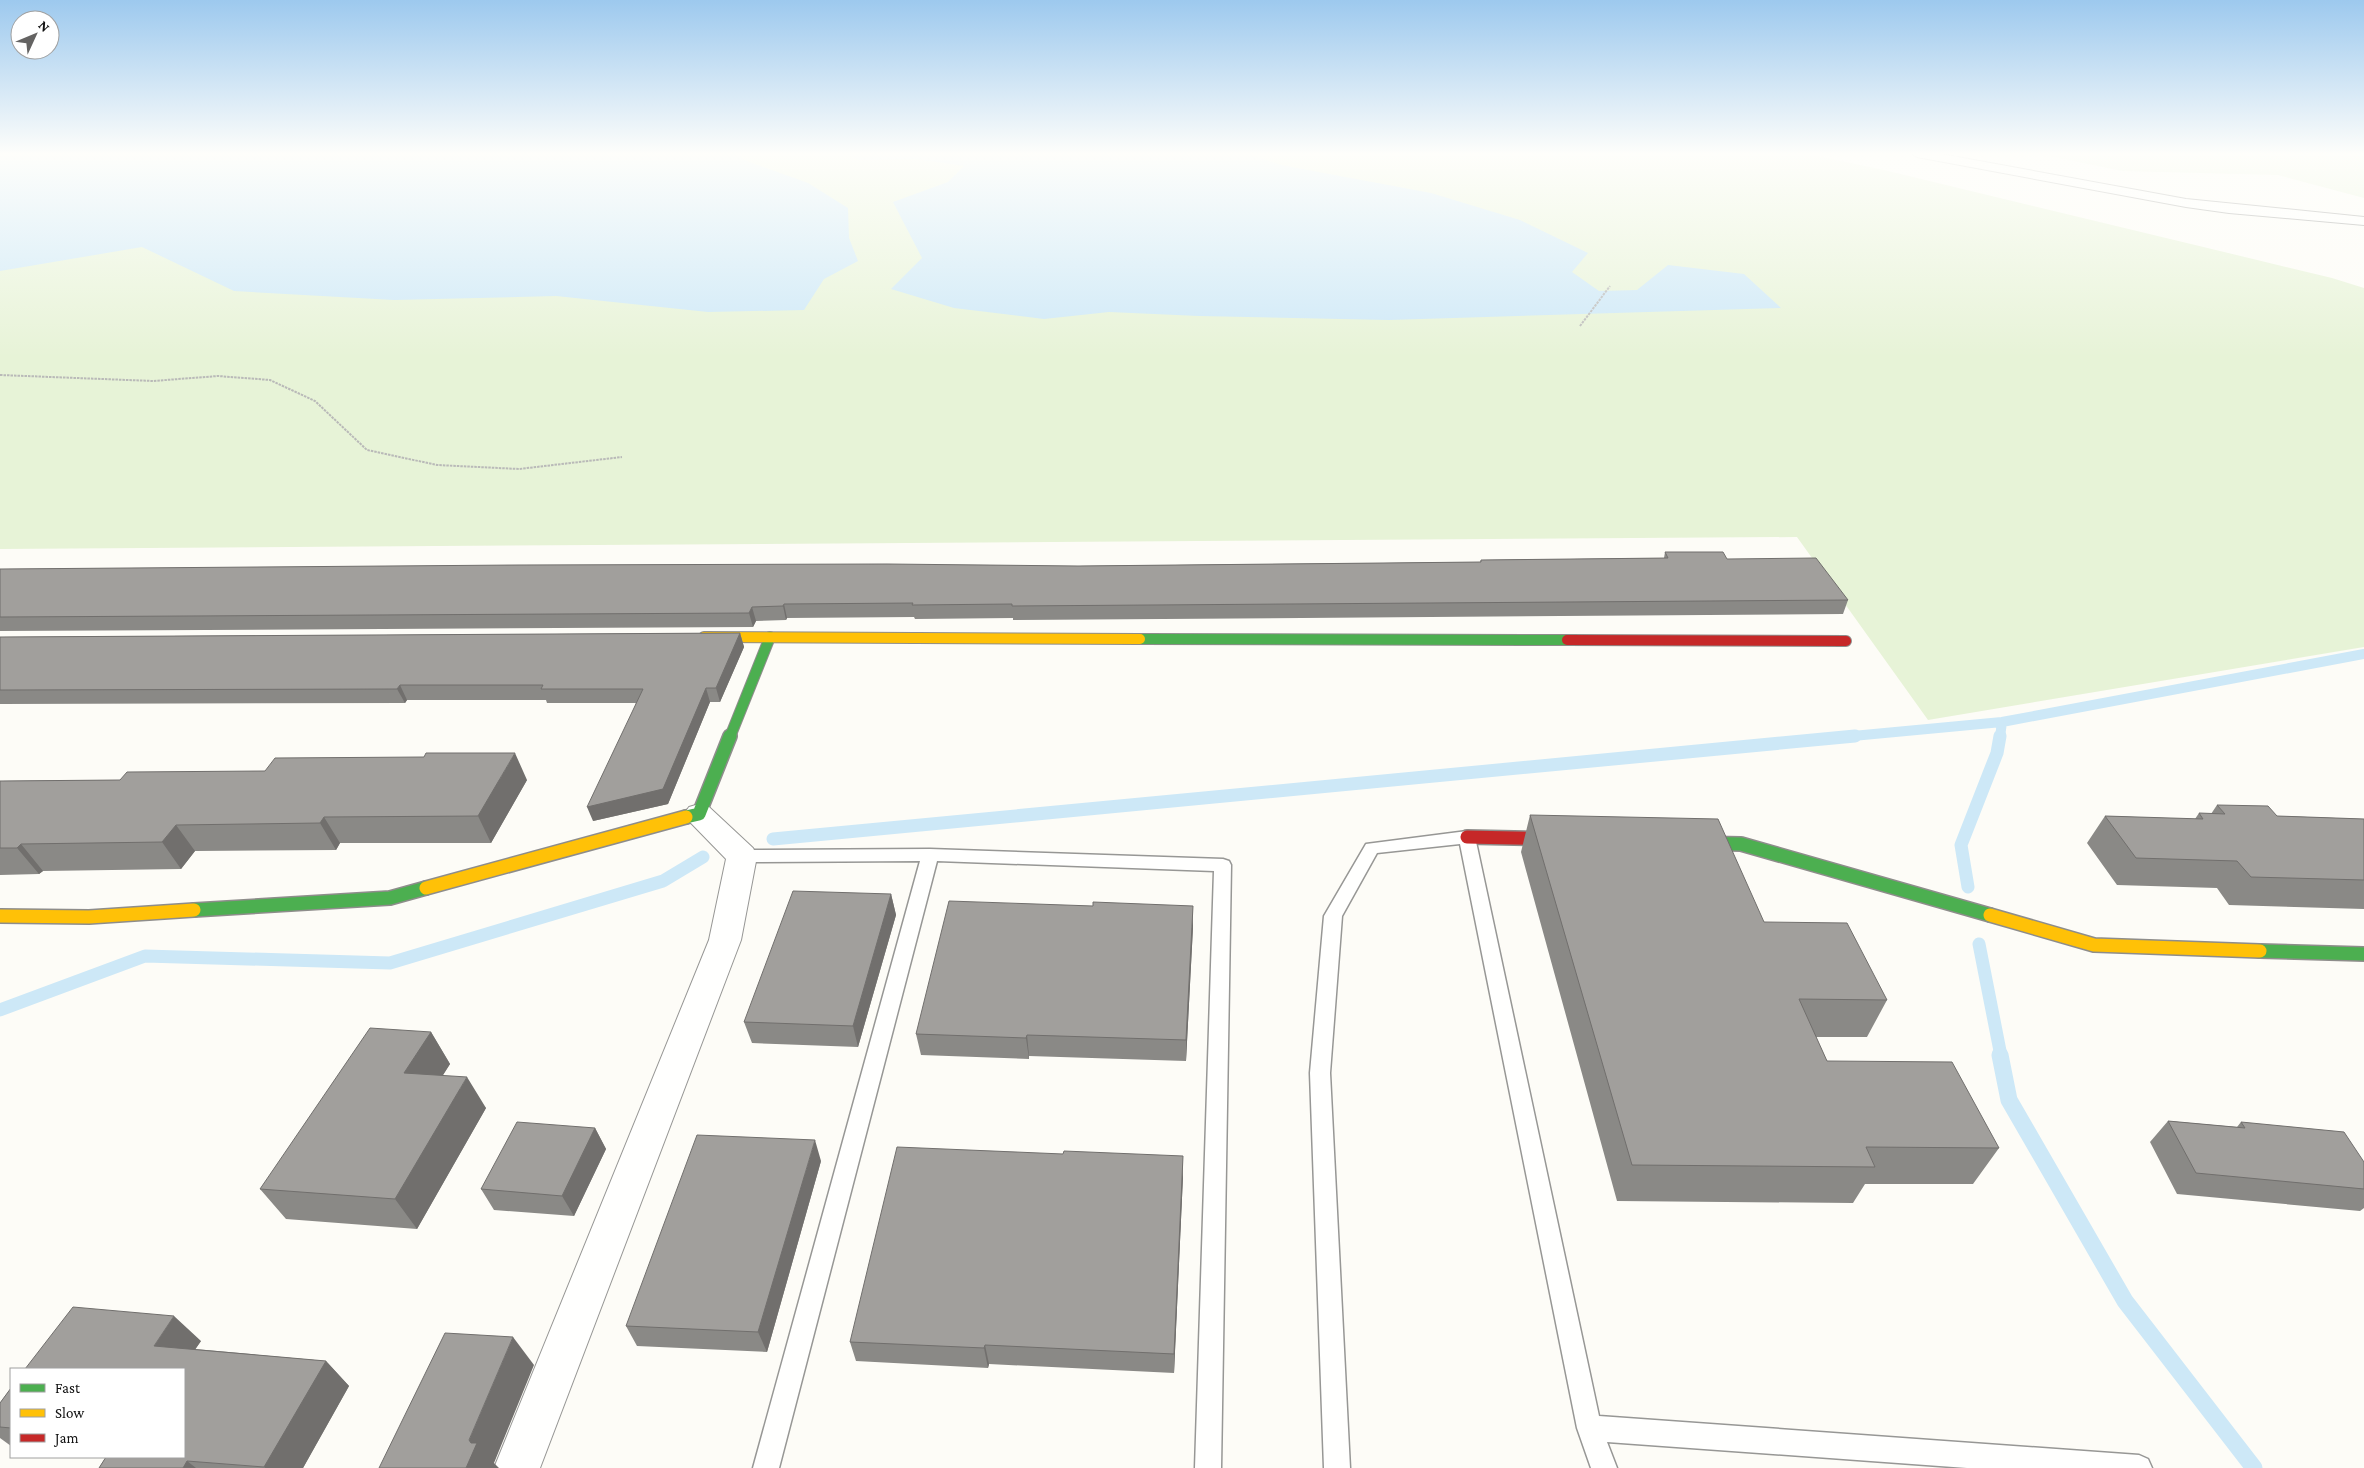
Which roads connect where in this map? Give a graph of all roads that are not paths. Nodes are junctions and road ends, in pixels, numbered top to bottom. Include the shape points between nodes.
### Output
1 (690, 637) edge
2 (770, 637) junction
3 (1846, 641) dead end
4 (699, 814) junction
5 (1467, 837) junction
6 (1574, 840) edge
7 (1682, 842) edge
8 (930, 855) junction
9 (742, 856) junction
10 (0, 916) edge
11 (2364, 954) edge
12 (1589, 1428) junction
13 (517, 1468) edge
14 (766, 1468) edge
15 (1208, 1468) edge
16 (1337, 1468) edge
17 (1604, 1468) edge
18 (2139, 1468) edge

1 - 2 street
2 - 3 street
2 - 4 street
4 - 9 street
4 - 10 street via 390,898 89,917
5 - 6 street
5 - 12 lane
5 - 16 lane via 1372,848 1333,916 1320,1073
7 - 11 street via 1741,844 2094,945
8 - 9 lane
8 - 14 lane
8 - 15 lane via 1223,865
9 - 13 street via 725,940
12 - 17 lane
12 - 18 lane

